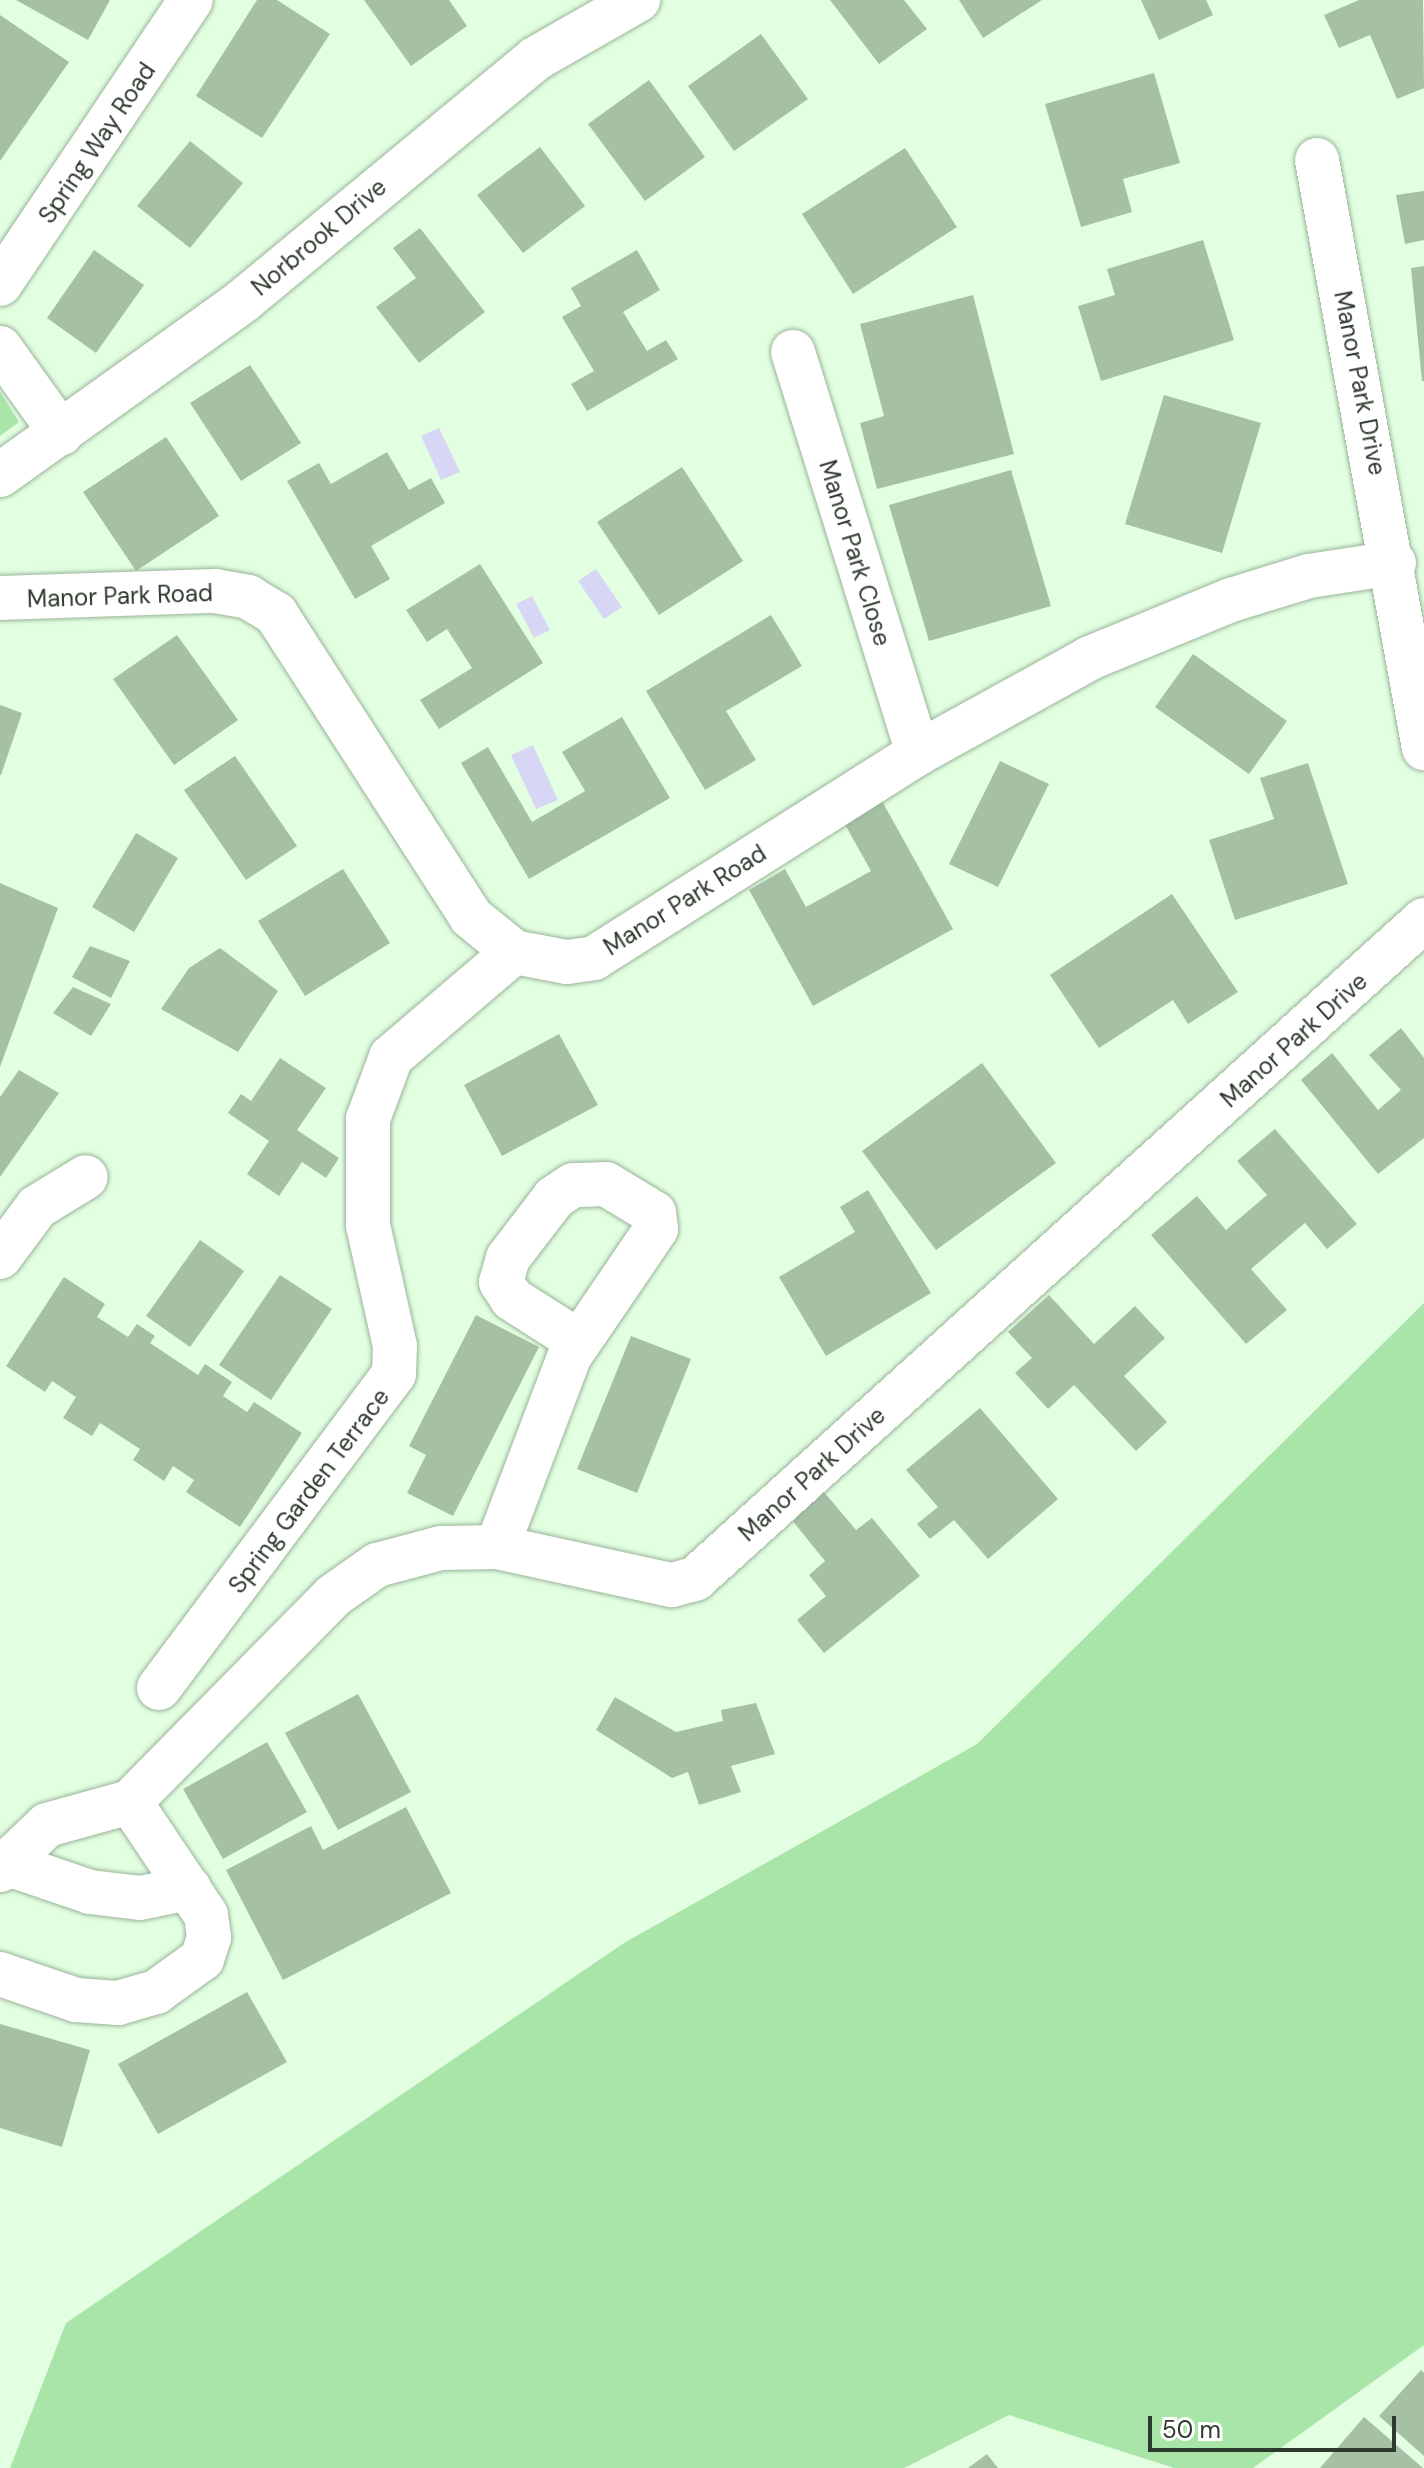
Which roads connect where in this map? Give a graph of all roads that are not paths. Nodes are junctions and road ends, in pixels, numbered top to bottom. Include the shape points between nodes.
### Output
1 (191, 0) edge
2 (638, 0) edge
3 (1317, 160) dead end
4 (0, 284) edge
5 (0, 348) edge
6 (793, 352) dead end
7 (61, 433) junction
8 (0, 475) edge
9 (1394, 563) junction
10 (0, 598) edge
11 (1424, 748) edge
12 (918, 753) junction
13 (1424, 920) edge
14 (514, 952) junction
15 (86, 1177) dead end
16 (0, 1257) edge
17 (578, 1341) dead end
18 (497, 1547) junction
19 (159, 1688) dead end
20 (130, 1802) junction
21 (2, 1866) edge
22 (189, 1888) junction
23 (0, 1974) edge

1 - 4 street, Spring Way Road
2 - 7 street, Norbrook Drive via 535,59 244,300
3 - 9 street, Manor Park Drive
5 - 7 street
6 - 12 street, Manor Park Close
7 - 8 street, Norbrook Drive
9 - 11 street, Manor Park Drive
9 - 12 street, Manor Park Road via 1309,576 1231,600 1090,658
10 - 14 street, Manor Park Road via 215,591 276,614 471,917
12 - 14 street, Manor Park Road via 594,958 540,961
13 - 18 street, Manor Park Drive via 695,1579 672,1585
14 - 19 street, Spring Garden Terrace via 391,1057 368,1119 368,1225 395,1346 394,1374
15 - 16 street via 37,1207
17 - 18 street
18 - 20 street, Manor Park Drive via 441,1548 366,1573 333,1596
20 - 21 street via 47,1825
20 - 22 street
21 - 22 street via 90,1892 140,1898
22 - 23 street via 209,1937 202,1959 156,1992 118,2003 76,2000

